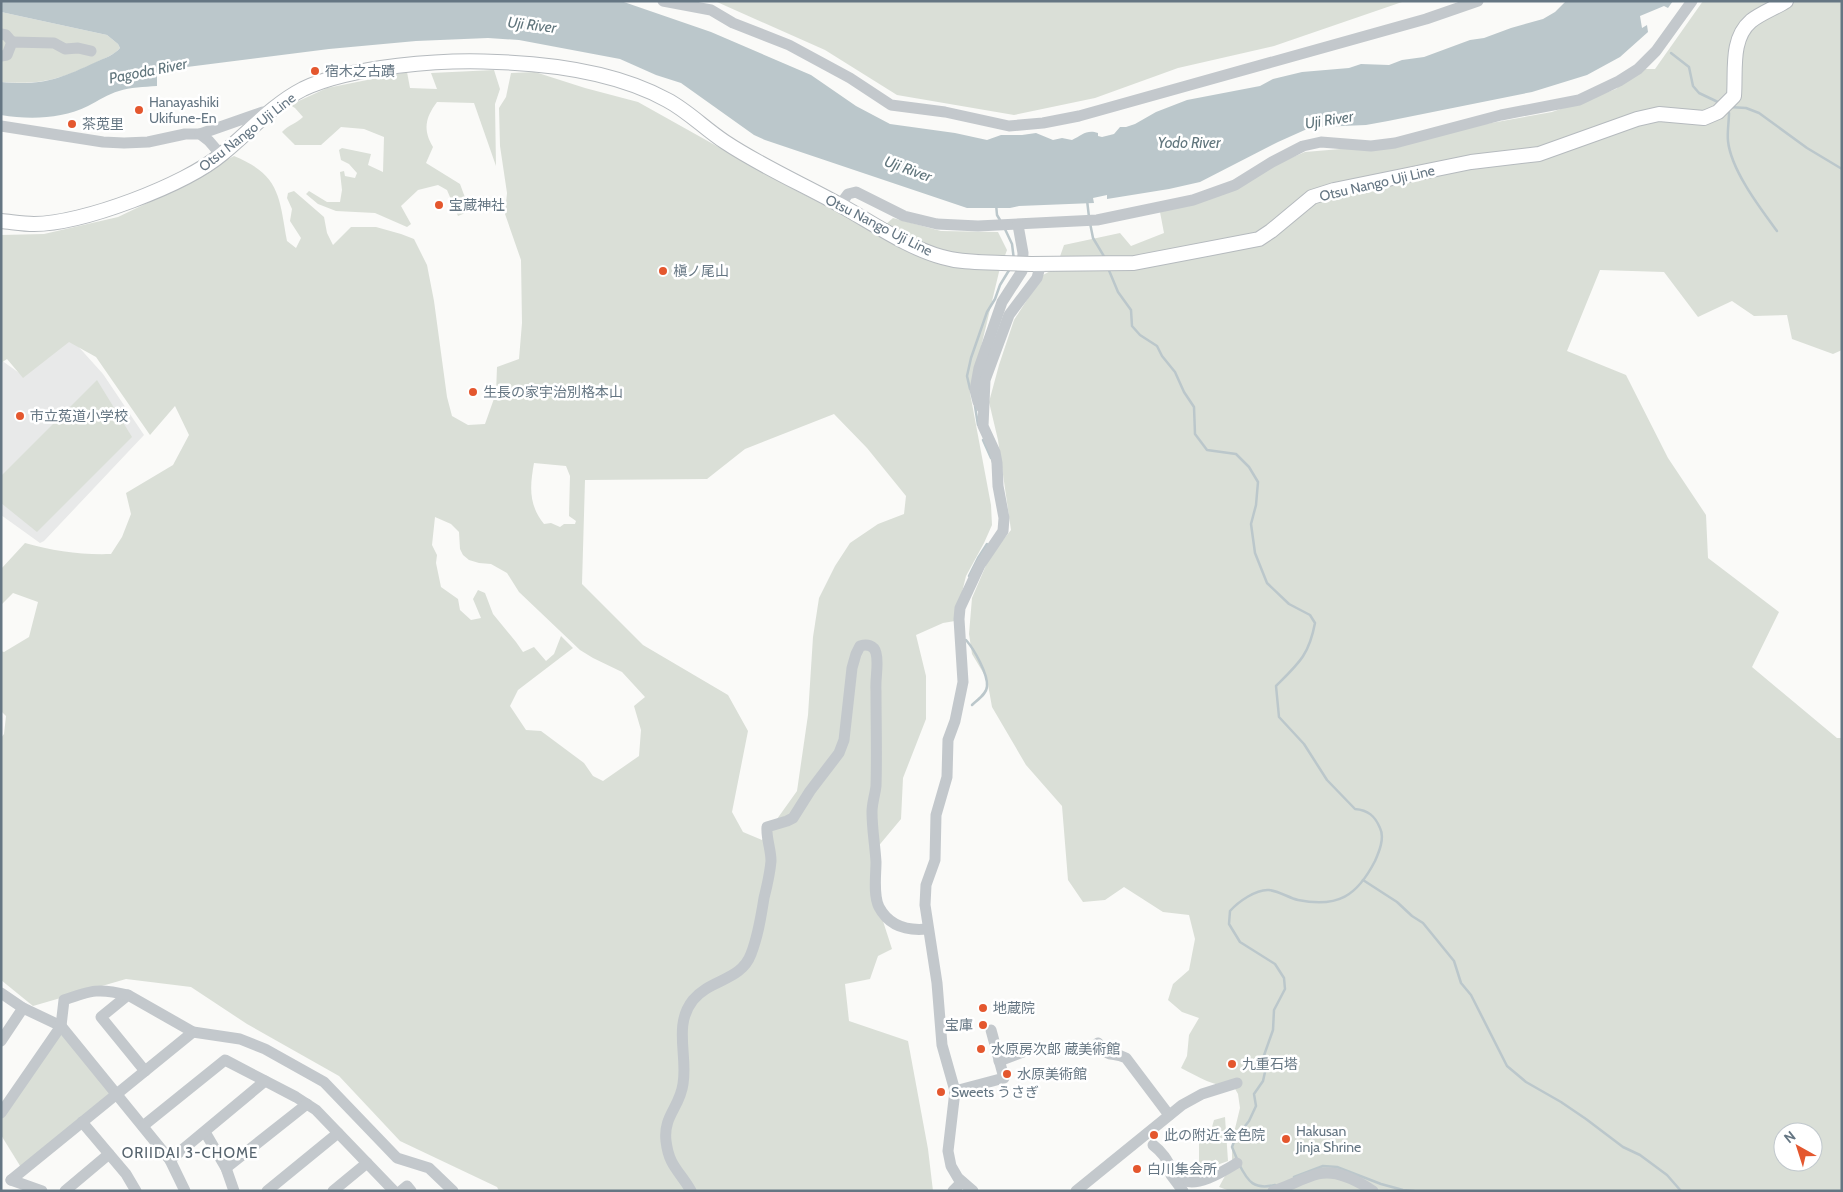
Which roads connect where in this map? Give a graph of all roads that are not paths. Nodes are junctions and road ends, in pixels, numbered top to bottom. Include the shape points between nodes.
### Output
1 (663, 1) edge
2 (1478, 1) edge
3 (1692, 1) edge
4 (1786, 1) edge
5 (1, 34) edge
6 (12, 42) junction
7 (91, 50) dead end
8 (1, 56) edge
9 (268, 113) junction
10 (1, 126) edge
11 (200, 134) junction
12 (221, 155) junction
13 (840, 205) junction
14 (1, 222) edge
15 (1014, 225) junction
16 (1036, 264) junction
17 (983, 410) junction
18 (927, 929) junction
19 (1, 992) edge
20 (128, 995) junction
21 (23, 1008) junction
22 (61, 1026) junction
23 (991, 1030) dead end
24 (193, 1032) junction
25 (1, 1041) edge
26 (1098, 1043) dead end
27 (1036, 1047) dead end
28 (999, 1061) junction
29 (145, 1070) junction
30 (265, 1082) junction
31 (1237, 1083) dead end
32 (955, 1091) junction
33 (116, 1094) junction
34 (306, 1104) junction
35 (3, 1107) edge
36 (1169, 1115) junction
37 (82, 1122) junction
38 (143, 1126) junction
39 (205, 1132) junction
40 (338, 1133) junction
41 (1147, 1134) junction
42 (1153, 1145) junction
43 (109, 1154) junction
44 (170, 1160) junction
45 (368, 1163) junction
46 (1237, 1163) dead end
47 (226, 1168) junction
48 (962, 1182) junction
49 (79, 1186) edge
50 (42, 1191) edge
51 (65, 1191) edge
52 (136, 1191) edge
53 (185, 1191) edge
54 (234, 1191) edge
55 (267, 1191) edge
56 (333, 1191) edge
57 (394, 1191) edge
58 (402, 1191) edge
59 (411, 1191) edge
60 (453, 1191) edge
61 (692, 1191) edge
62 (952, 1191) edge
63 (973, 1191) edge
64 (1076, 1191) edge
65 (1183, 1191) edge
66 (1273, 1191) edge
67 (1373, 1191) edge

1 - 2 street via 711,10 733,24 789,45 850,78 890,105 945,112 1009,126 1079,116 1426,19
3 - 15 street via 1656,51 1638,69 1619,82 1579,100 1501,115 1395,143 1371,146 1321,142 1302,146 1235,185 1193,200 1097,220
4 - 16 main road, Otsu Nango Uji Line via 1751,20 1742,32 1736,43 1734,96 1716,114 1704,118 1660,114 1539,154 1471,162 1334,190 1312,197 1259,239 1163,258
5 - 6 street
6 - 7 street via 54,43 65,49
6 - 8 street via 7,56
9 - 11 street
9 - 12 main road, Otsu Nango Uji Line
9 - 13 main road, Otsu Nango Uji Line via 304,89 331,79 382,68 494,61 579,71 634,84 669,100 724,142
10 - 11 street via 124,143
11 - 12 street
12 - 14 main road, Otsu Nango Uji Line via 193,174 76,218 35,224
13 - 15 street via 848,194 856,192 904,216 937,224
13 - 16 main road, Otsu Nango Uji Line, bridge via 941,257 961,261
15 - 17 street via 1024,261 1018,279 1002,302 979,368 975,390
16 - 17 street via 1037,278 1009,315 984,380
17 - 18 street via 983,426 997,463 1003,530 980,565 960,608 963,682 948,740 947,777 936,815 935,860 926,885 924,906
18 - 32 street via 937,983 942,1045
18 - 61 street via 913,931 898,927 879,908 876,898 872,812 878,734 877,660 871,646 860,646 852,668 844,740 839,753 793,818 767,827 771,864 751,955 739,972 695,998 685,1015 681,1035 683,1084 665,1131 668,1156
19 - 21 street
20 - 22 street via 94,990 64,1000
20 - 24 street
20 - 29 street via 101,1017
21 - 22 street
21 - 25 street
22 - 33 street
22 - 35 street
23 - 28 street
24 - 29 street
24 - 60 street via 240,1038 324,1082 397,1158 429,1168
26 - 36 street via 1111,1055 1120,1054 1126,1058
27 - 28 street
28 - 32 street via 1004,1078
29 - 33 street
30 - 34 street
30 - 38 street via 224,1060
30 - 39 street
31 - 36 street via 1202,1094
32 - 48 street via 948,1151 951,1166
33 - 37 street
33 - 38 street
34 - 40 street
34 - 47 street
36 - 41 street
37 - 43 street
37 - 50 street via 11,1180
38 - 44 street
39 - 44 street
39 - 47 street
40 - 45 street
40 - 55 street
41 - 42 street
41 - 64 street
42 - 46 street via 1185,1181 1210,1178
42 - 65 street
43 - 49 street
43 - 52 street
44 - 53 street
45 - 56 street
45 - 57 street
47 - 54 street
48 - 62 street
48 - 63 street
49 - 51 street
58 - 59 street via 407,1186
66 - 67 street via 1318,1174 1334,1173

